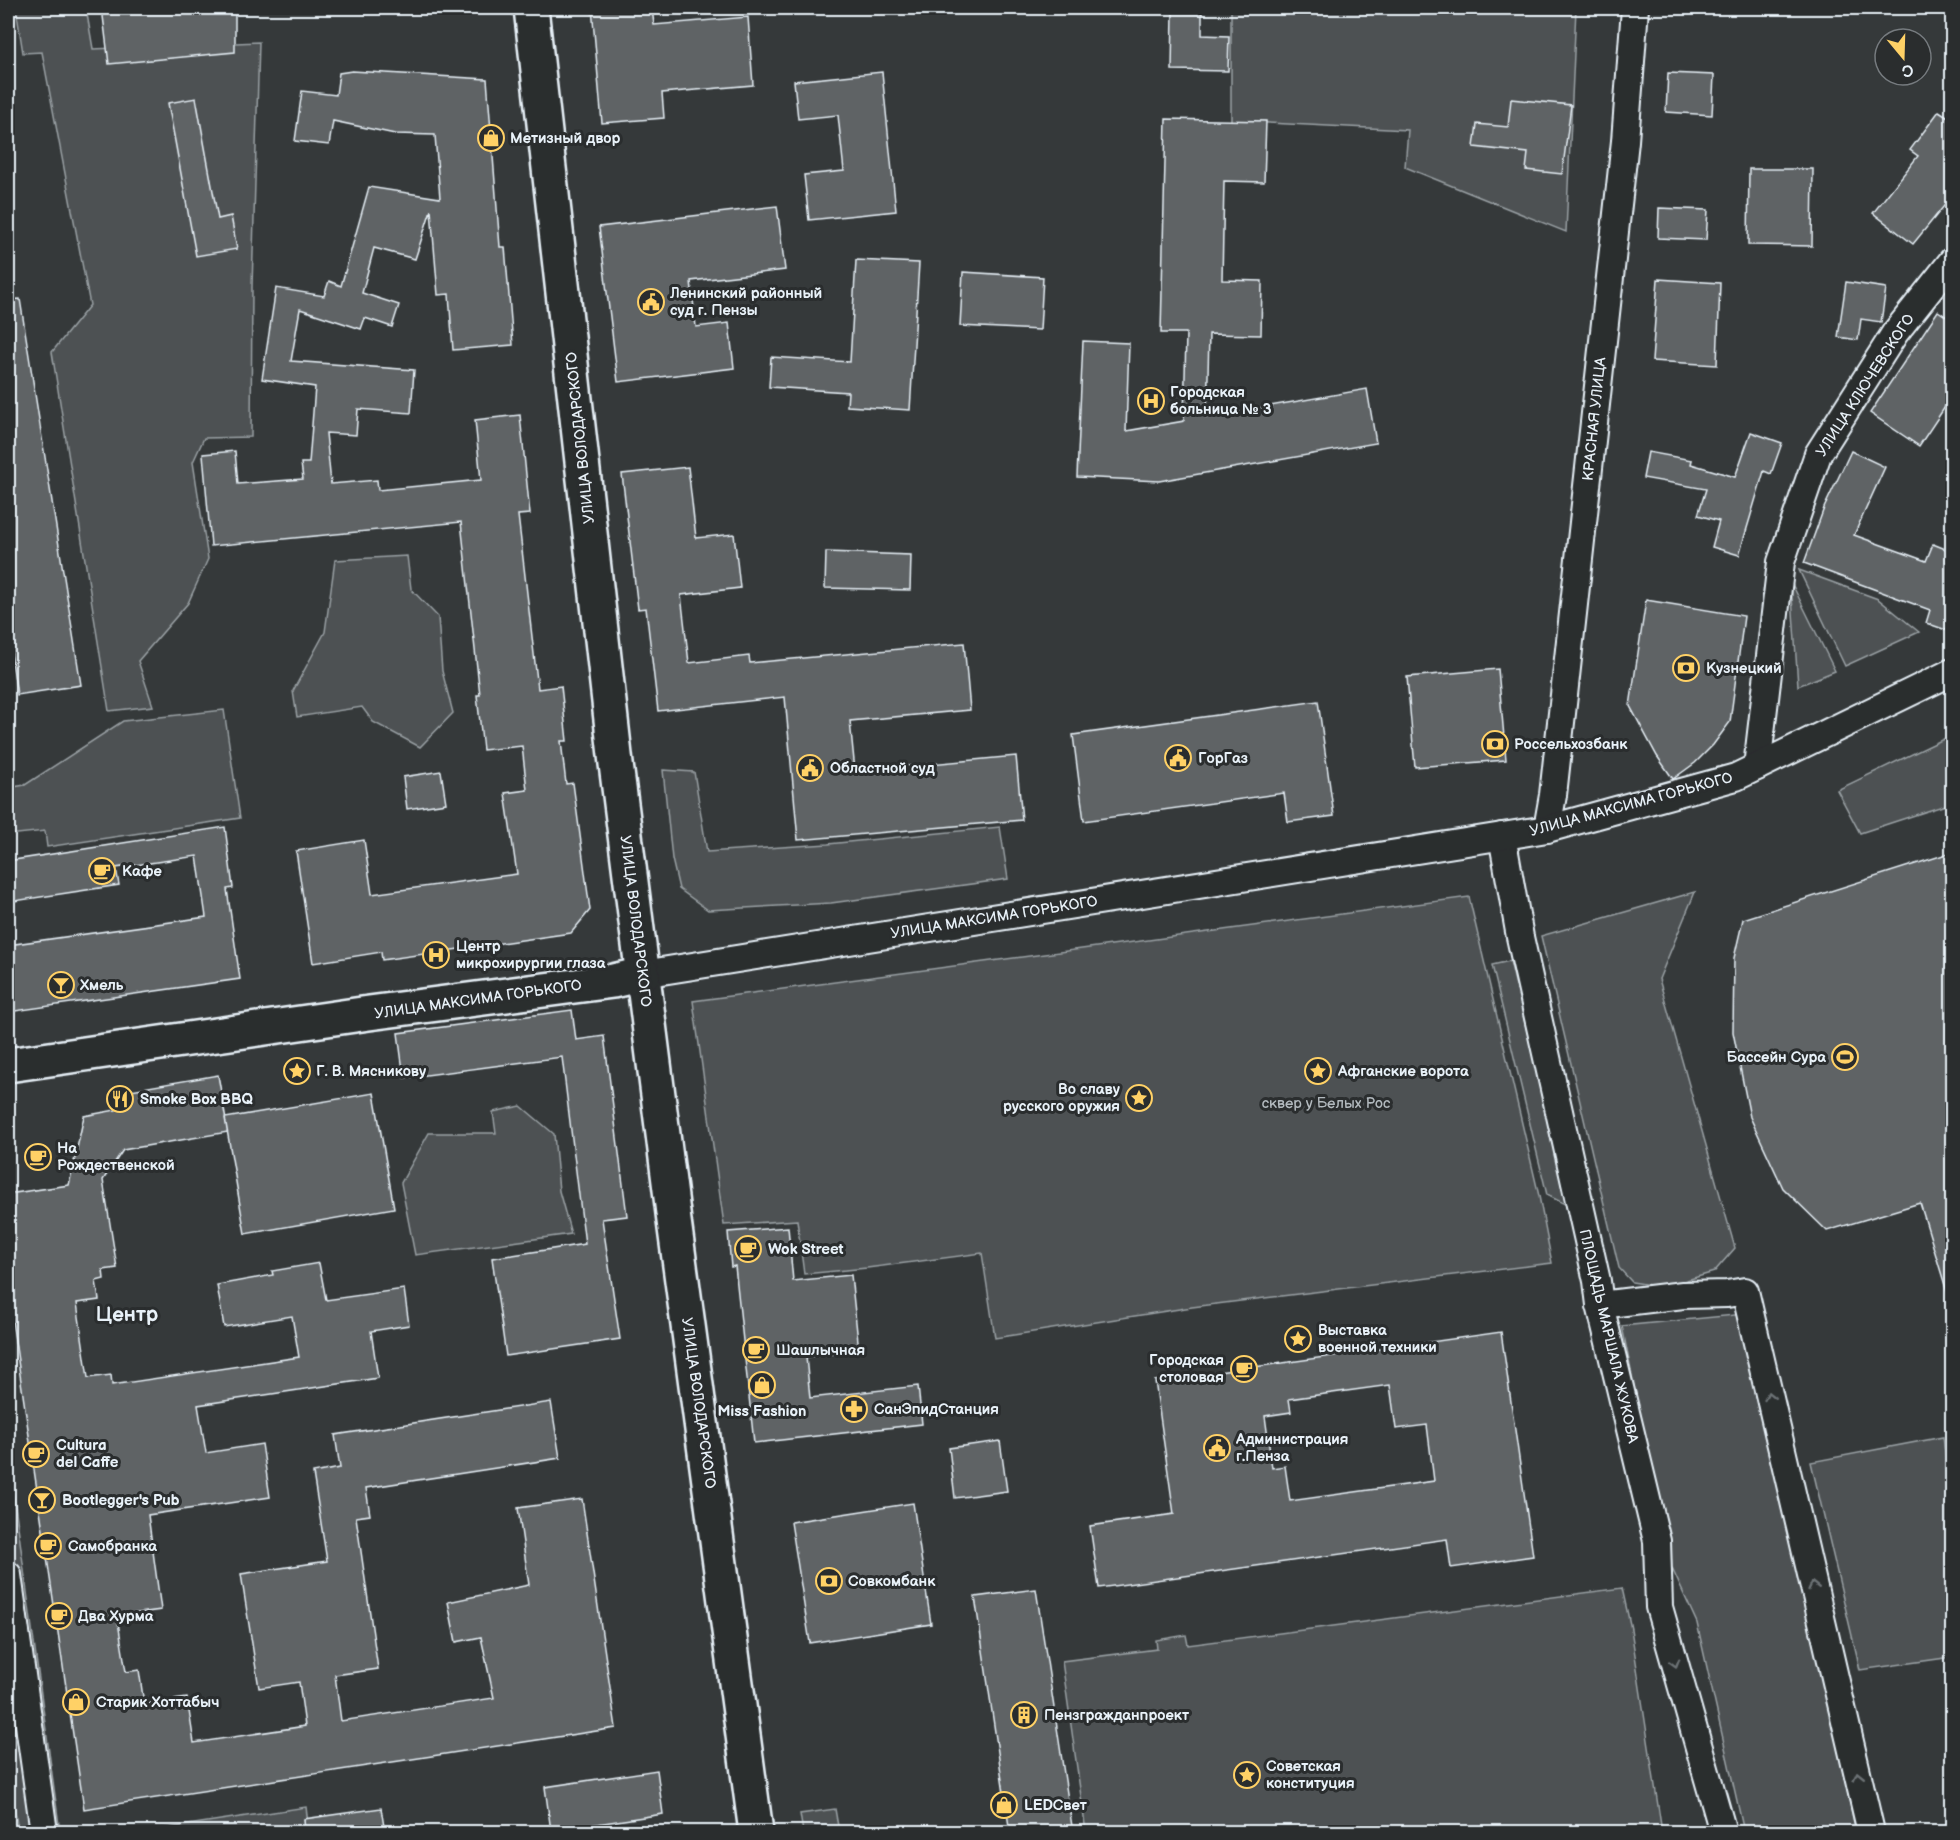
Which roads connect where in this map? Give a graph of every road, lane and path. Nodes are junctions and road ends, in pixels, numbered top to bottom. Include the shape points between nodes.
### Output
1 (531, 8) edge
2 (1635, 8) edge
3 (1953, 261) edge
4 (1953, 672) edge
5 (1756, 767) junction
6 (1547, 829) junction
7 (1502, 836) junction
8 (643, 974) junction
9 (8, 1065) edge
10 (1600, 1305) junction
11 (8, 1575) edge
12 (44, 1833) edge
13 (756, 1833) edge
14 (1723, 1833) edge
15 (1871, 1833) edge

1 - 8 main road, УЛИЦА ВОЛОДАРСКОГО
2 - 6 street, КРАСНАЯ УЛИЦА via 1625,141
3 - 5 street, УЛИЦА КЛЮЧЕВСКОГО via 1895,333 1818,454 1781,562
4 - 5 street, УЛИЦА МАКСИМА ГОРЬКОГО
5 - 6 street, УЛИЦА МАКСИМА ГОРЬКОГО via 1736,777
6 - 7 street, УЛИЦА МАКСИМА ГОРЬКОГО
7 - 8 street, УЛИЦА МАКСИМА ГОРЬКОГО
7 - 10 street, ПЛОЩАДЬ МАРШАЛА ЖУКОВА via 1520,937
8 - 9 main road, УЛИЦА МАКСИМА ГОРЬКОГО
8 - 13 main road, УЛИЦА ВОЛОДАРСКОГО
10 -> 14 street, ПЛОЩАДЬ МАРШАЛА ЖУКОВА via 1657,1541 1659,1607
15 -> 10 street via 1745,1291
11 - 12 street

